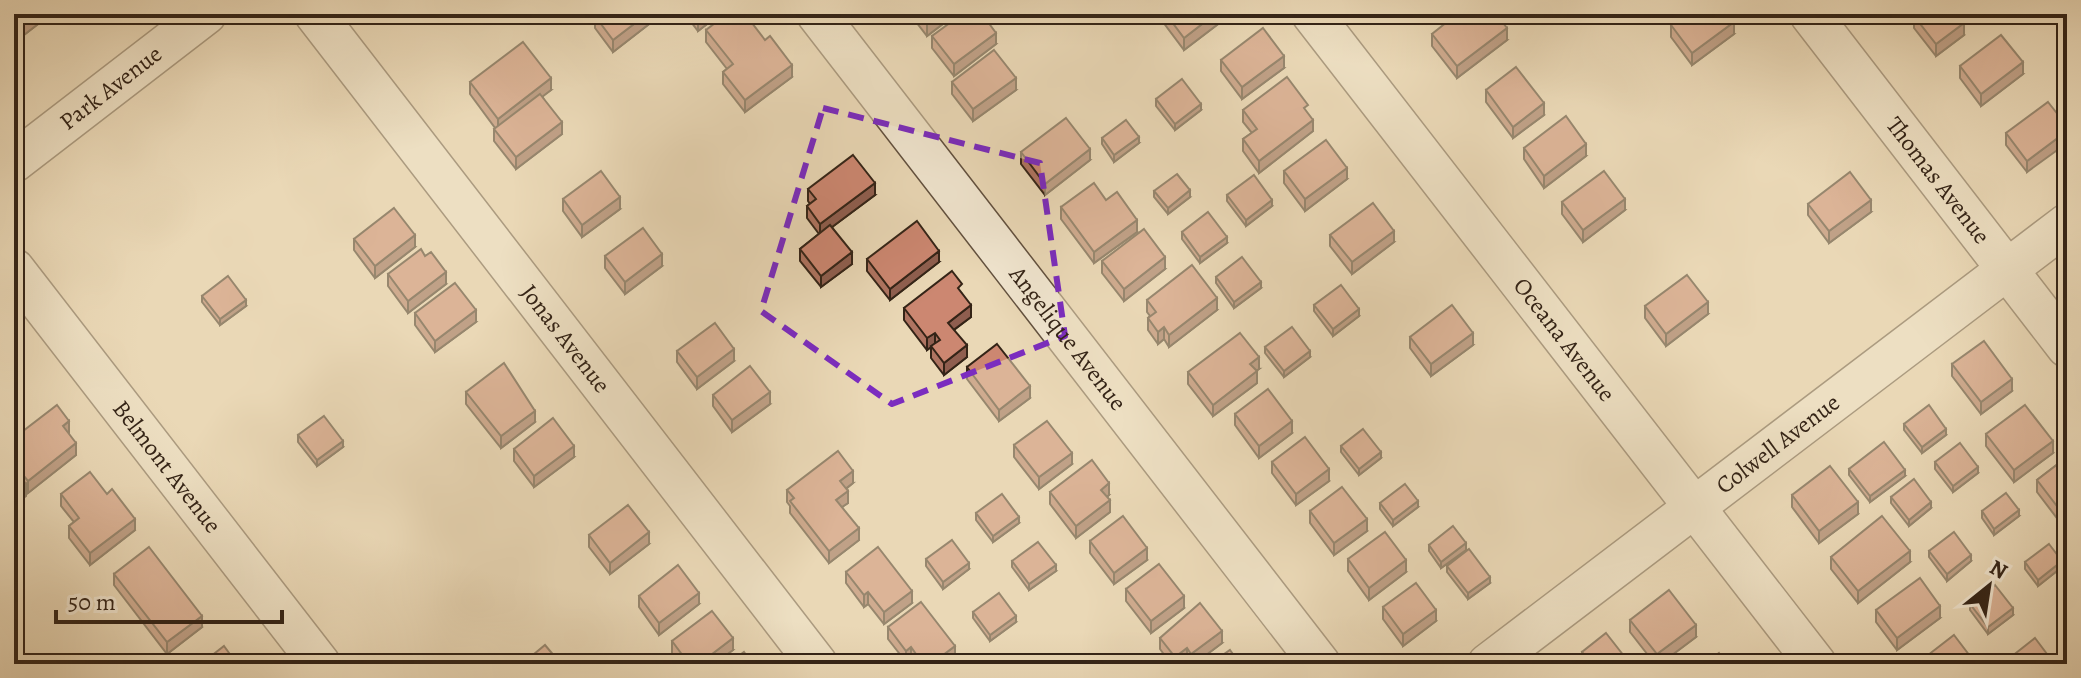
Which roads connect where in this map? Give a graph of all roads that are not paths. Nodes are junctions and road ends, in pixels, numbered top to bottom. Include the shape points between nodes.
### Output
1 (206, 14) edge
2 (315, 14) edge
3 (817, 14) edge
4 (1312, 14) edge
5 (1810, 14) edge
6 (14, 162) edge
7 (2067, 224) edge
8 (14, 269) edge
9 (2007, 269) junction
10 (2067, 347) edge
11 (1695, 509) junction
12 (320, 664) edge
13 (817, 664) edge
14 (1320, 664) edge
15 (1488, 664) edge
16 (1816, 664) edge

1 - 6 street, Park Avenue
2 - 13 street, Jonas Avenue
3 - 14 street, Angelique Avenue
4 - 11 street, Oceana Avenue
5 - 9 street, Thomas Avenue
7 - 9 street, Colwell Avenue
8 - 12 street, Belmont Avenue
9 - 10 street, Thomas Avenue
9 - 11 street, Colwell Avenue
11 - 15 street, Colwell Avenue
11 - 16 street, Oceana Avenue

